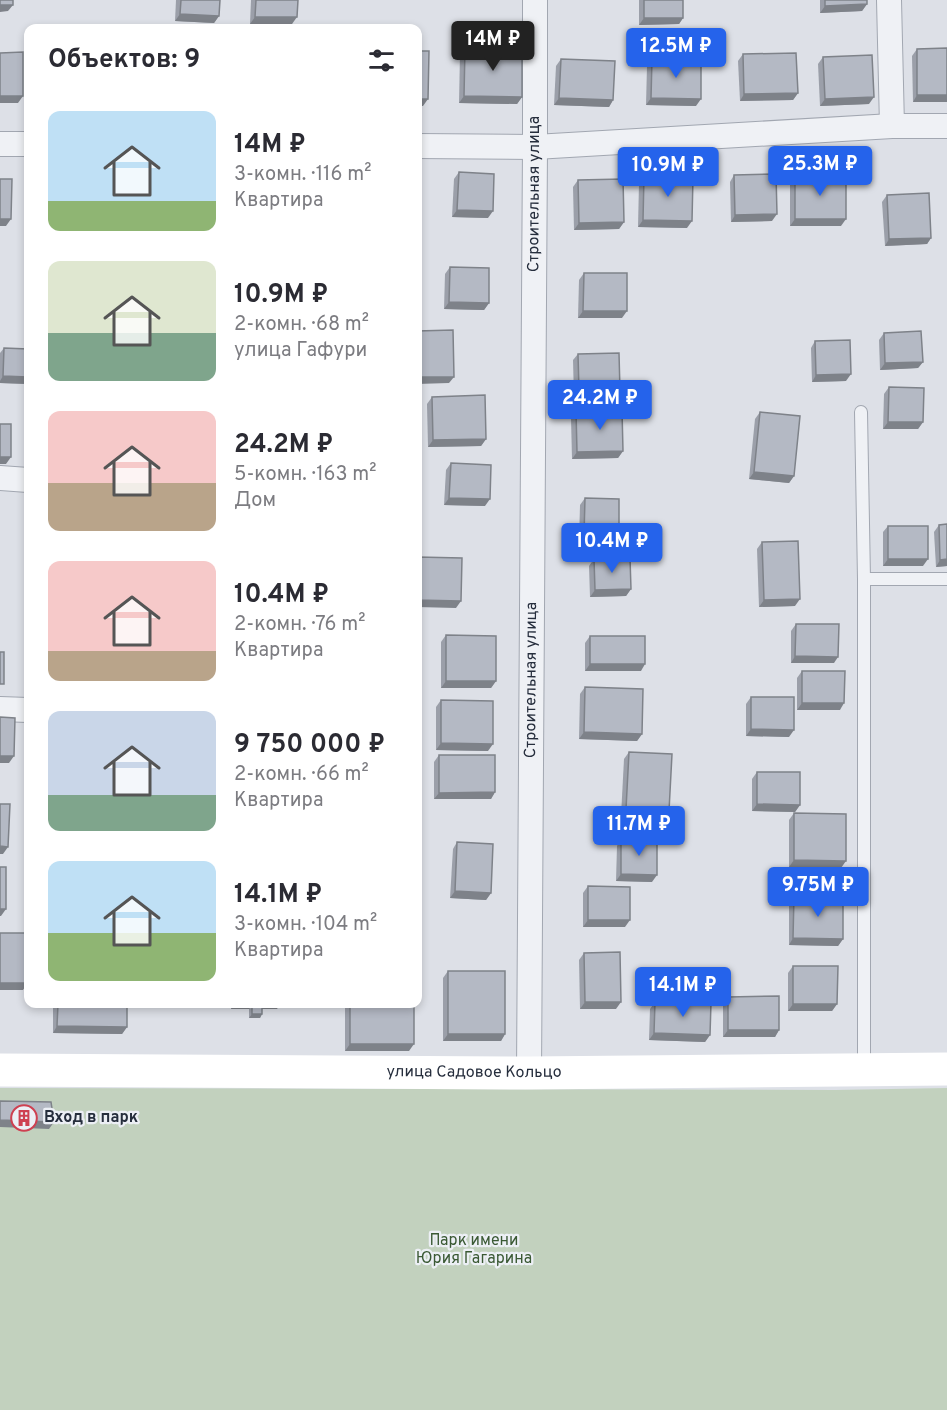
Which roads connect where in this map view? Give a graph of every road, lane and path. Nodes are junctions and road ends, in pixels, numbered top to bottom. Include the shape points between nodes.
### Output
1 (535, 0) edge
2 (889, 0) edge
3 (892, 126) junction
4 (947, 126) edge
5 (0, 144) edge
6 (24, 144) edge
7 (422, 146) edge
8 (536, 147) junction
9 (861, 412) dead end
10 (0, 478) edge
11 (24, 480) edge
12 (864, 579) junction
13 (947, 579) edge
14 (0, 709) edge
15 (24, 710) edge
16 (947, 1069) edge
17 (0, 1070) edge
18 (864, 1070) junction
19 (529, 1073) junction

1 - 8 street, Строительная улица
2 - 3 street
3 - 4 street
3 - 8 street
5 - 6 street
7 - 8 street
8 - 19 street, Строительная улица
9 - 12 lane
10 - 11 street
12 - 13 lane
12 - 18 lane
14 - 15 street
16 - 18 main road, улица Садовое Кольцо
17 - 19 main road, улица Садовое Кольцо
18 - 19 main road, улица Садовое Кольцо

